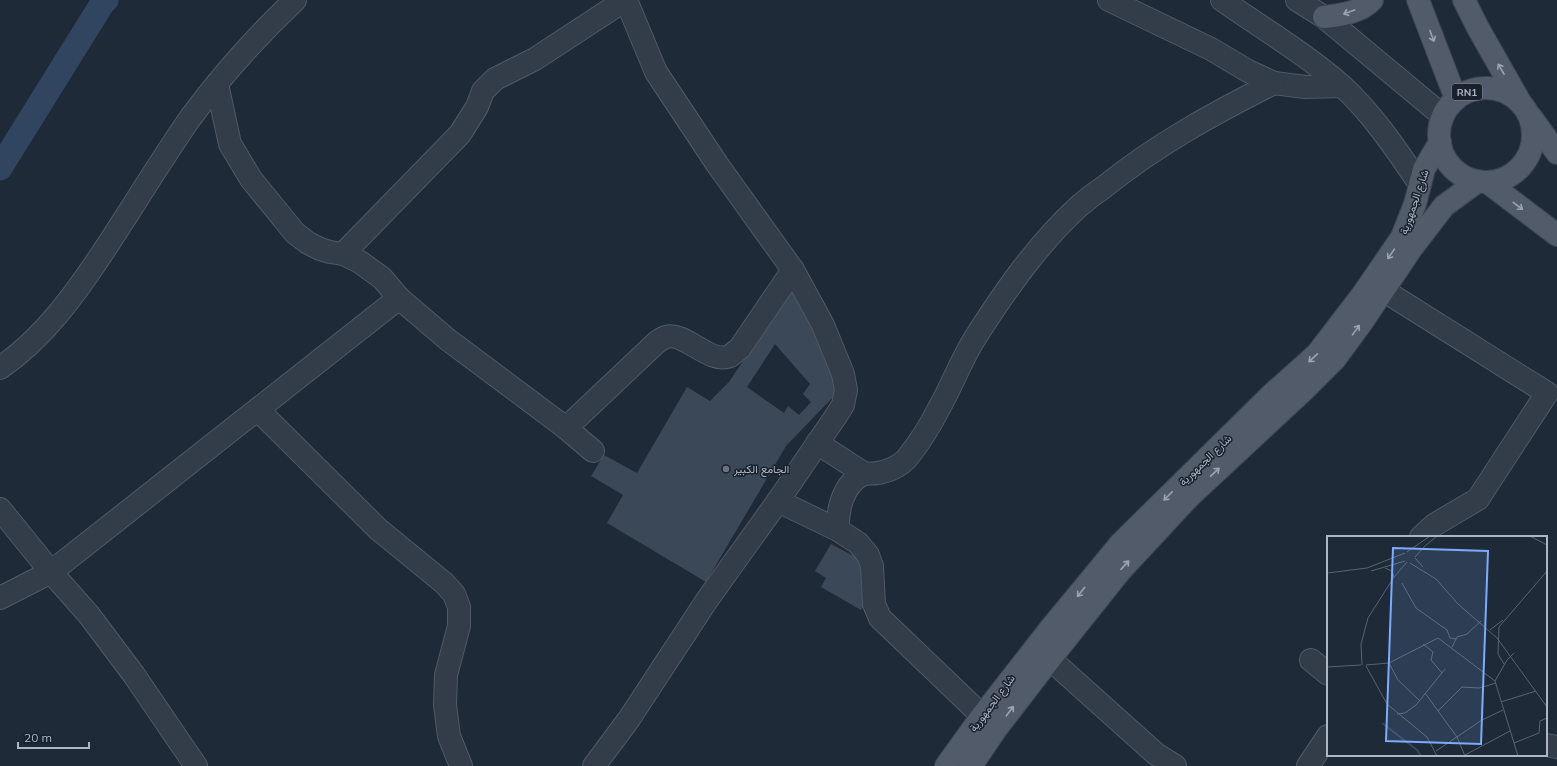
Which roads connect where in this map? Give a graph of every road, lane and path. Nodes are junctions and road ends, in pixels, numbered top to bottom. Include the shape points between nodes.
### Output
1 (295, 0) edge
2 (625, 0) edge
3 (1109, 0) edge
4 (1222, 0) edge
5 (1297, 0) edge
6 (1372, 0) edge
7 (1418, 0) edge
8 (1464, 0) edge
9 (1324, 17) junction
10 (1274, 83) junction
11 (217, 84) junction
12 (1342, 86) junction
13 (1456, 99) junction
14 (1525, 109) junction
15 (1443, 116) junction
16 (1440, 142) junction
17 (1557, 154) edge
18 (1483, 182) junction
19 (1419, 183) junction
20 (1557, 235) edge
21 (342, 254) junction
22 (793, 270) junction
23 (1383, 290) junction
24 (399, 298) junction
25 (0, 368) edge
26 (258, 410) junction
27 (566, 428) junction
28 (817, 444) junction
29 (593, 451) dead end
30 (865, 474) junction
31 (778, 501) junction
32 (0, 510) edge
33 (838, 530) junction
34 (1422, 536) edge
35 (51, 572) junction
36 (0, 598) edge
37 (1050, 659) junction
38 (1311, 660) dead end
39 (1327, 673) edge
40 (989, 722) junction
41 (1327, 738) edge
42 (1547, 745) edge
43 (1557, 747) edge
44 (196, 766) edge
45 (461, 766) edge
46 (594, 766) edge
47 (946, 766) edge
48 (971, 766) edge
49 (1175, 766) edge
50 (1308, 766) edge

1 - 11 street via 244,51
2 - 21 street via 535,59 495,79 483,91 477,107 460,134
2 - 22 street via 656,72 717,164
3 - 10 street via 1211,49
4 - 12 street via 1302,53
5 - 9 street
6 -> 9 main road via 1347,14
7 -> 13 main road, RN1
14 -> 8 main road, RN1
9 - 15 street
10 - 12 street via 1305,88
10 - 30 street via 1225,107 1181,133 1125,170 1079,207 1046,240 988,317 963,356 938,411 907,459 894,468
11 - 21 street via 230,144 251,179 295,233 320,249
11 - 25 street via 191,118 79,288 44,330
12 - 19 street via 1376,122
13 - 14 main road, RN1 via 1468,91 1496,89 1510,94
13 - 15 main road, RN1
14 - 17 main road, RN1
14 - 18 main road, RN1 via 1533,129 1532,144 1527,158 1518,170 1506,178
15 - 16 main road, RN1
16 - 18 main road, RN1 via 1444,156 1453,168 1464,177
16 - 19 main road, شارع الجمهورية
18 -> 20 main road, RN1
18 - 23 main road, شارع الجمهورية via 1444,206
19 -> 40 main road, شارع الجمهورية via 1415,204 1402,238 1317,354 1270,396 1121,543 1050,629
21 - 24 street via 360,262 382,278
22 - 27 street via 740,348 728,356 720,357 676,337 666,337 657,342
22 - 28 street via 823,325 843,374 846,390 843,404
23 - 34 street via 1547,393 1478,499
37 -> 23 main road, شارع الجمهورية via 1121,570 1189,497 1335,359
24 - 26 street
24 - 27 street via 447,339
26 - 35 street
26 - 45 street via 378,529 454,594 459,607 459,626 446,675 445,705 449,736
27 - 29 street
28 - 30 street
28 - 31 street
30 - 33 street via 855,480 841,503
31 - 33 street
31 - 46 street
32 - 35 street
33 - 40 street via 858,543 868,555 872,566 874,604 880,618
35 - 36 street
35 - 44 street via 89,615 134,675
40 -> 37 main road, شارع الجمهورية
37 - 49 street via 1156,754
38 - 39 street
40 - 47 main road, شارع الجمهورية
40 - 48 main road, شارع الجمهورية
41 - 50 street
42 - 43 street

